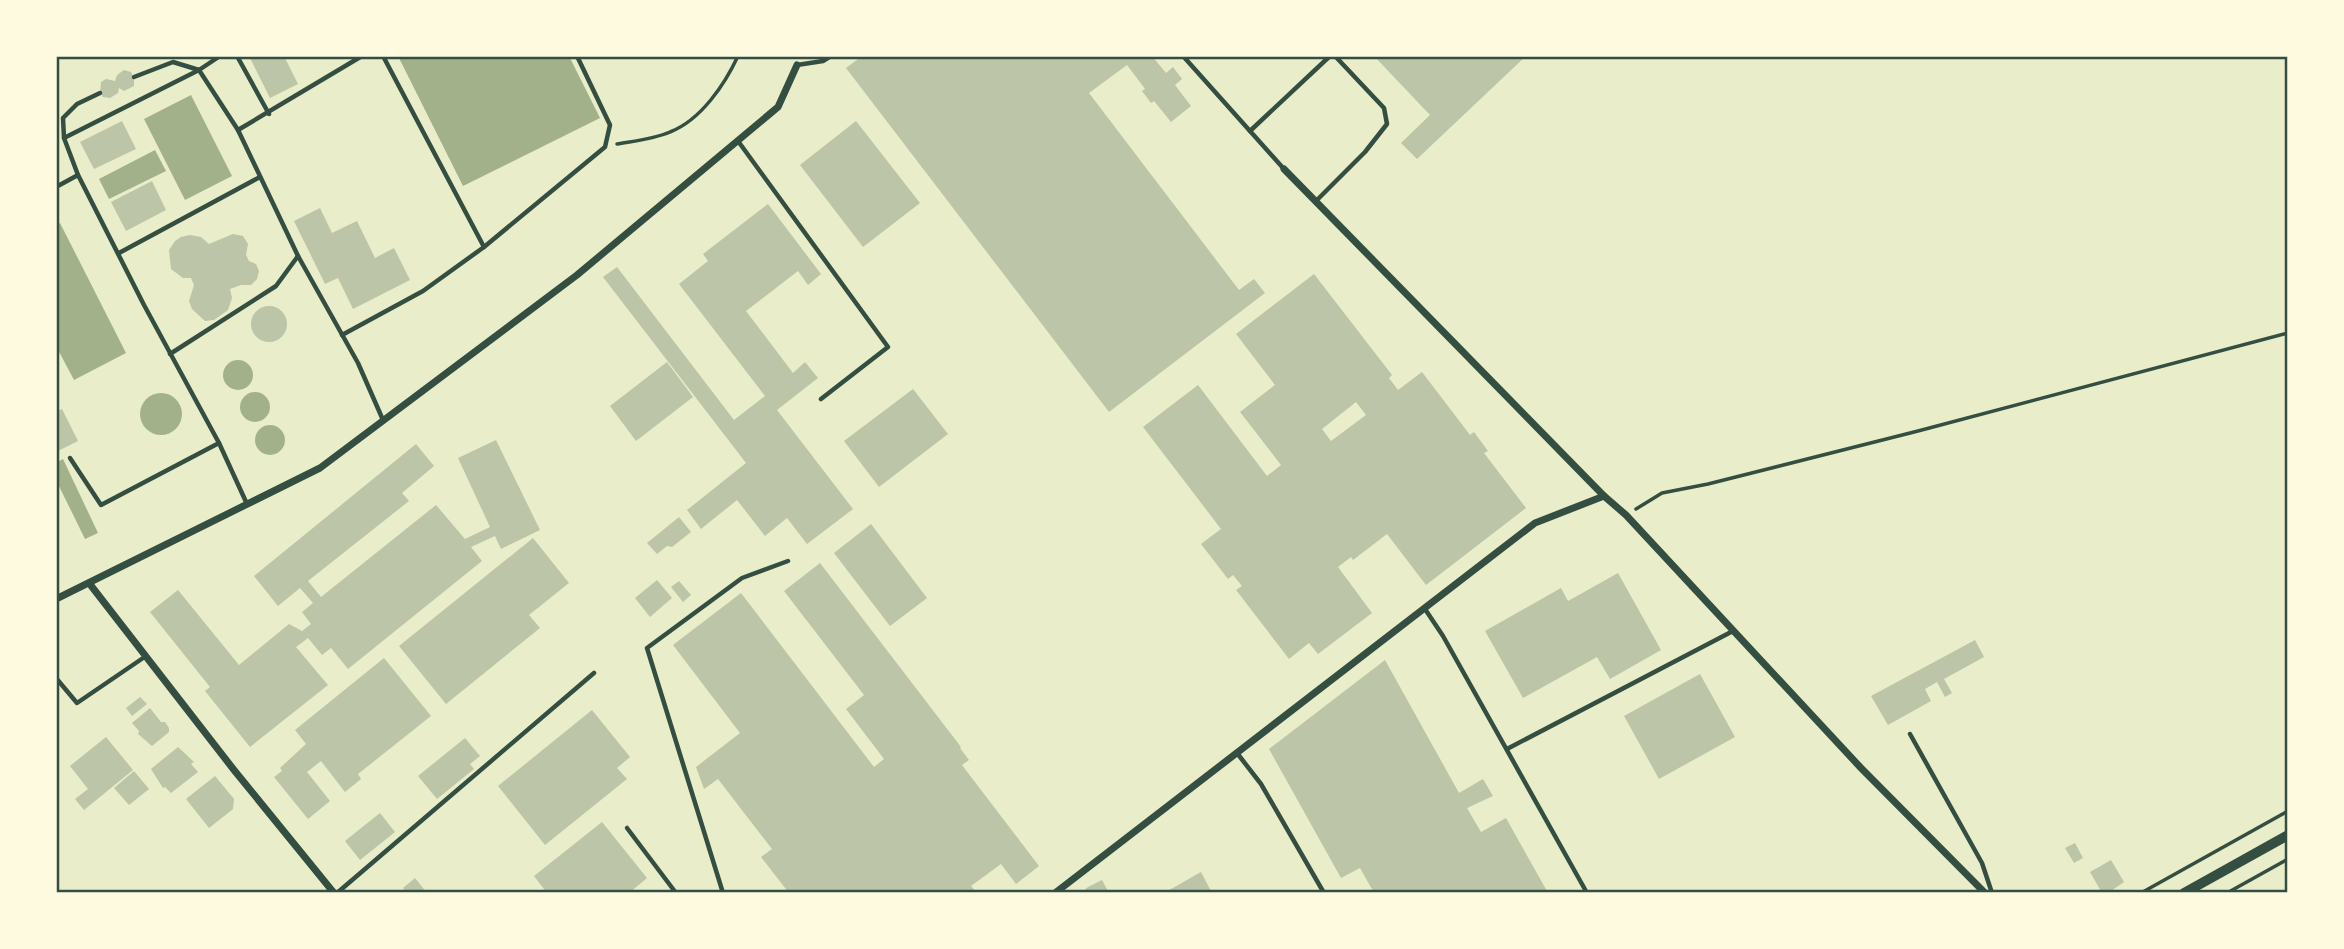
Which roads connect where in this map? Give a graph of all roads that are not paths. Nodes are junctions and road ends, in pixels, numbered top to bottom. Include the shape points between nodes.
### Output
1 (220, 56) edge
2 (237, 56) edge
3 (362, 56) edge
4 (383, 56) edge
5 (577, 56) edge
6 (831, 56) edge
7 (1183, 56) edge
8 (1333, 56) edge
9 (797, 65) joint
10 (199, 70) junction
11 (134, 77) dead end
12 (100, 93) dead end
13 (269, 114) junction
14 (238, 130) junction
15 (1250, 131) junction
16 (64, 138) junction
17 (738, 141) junction
18 (1284, 169) joint
19 (78, 175) junction
20 (260, 177) junction
21 (56, 187) edge
22 (1316, 201) junction
23 (484, 247) junction
24 (119, 253) junction
25 (298, 256) junction
26 (342, 335) junction
27 (170, 354) junction
28 (821, 399) dead end
29 (383, 420) junction
30 (219, 443) junction
31 (69, 458) dead end
32 (1604, 496) junction
33 (247, 504) junction
34 (788, 561) dead end
35 (89, 583) junction
36 (56, 598) edge
37 (1425, 608) junction
38 (1734, 631) junction
39 (146, 656) junction
40 (594, 673) dead end
41 (56, 678) edge
42 (1910, 734) dead end
43 (1507, 749) junction
44 (1237, 753) junction
45 (627, 828) dead end
46 (2288, 835) edge
47 (335, 893) edge
48 (676, 893) edge
49 (723, 893) edge
50 (1055, 893) edge
51 (1324, 893) edge
52 (1587, 893) edge
53 (1985, 893) edge
54 (1992, 893) edge
55 (2185, 893) edge

1 - 10 lane
2 - 13 lane
3 - 13 lane
4 - 23 lane
5 - 23 lane via 610,125 605,147
6 - 9 lane
7 - 15 lane
8 - 15 lane
8 - 22 lane via 1384,108 1387,124
9 - 17 street via 778,107
10 - 11 lane via 173,61
10 - 14 lane
10 - 16 lane
12 - 16 lane via 77,104 63,118
13 - 14 lane
14 - 20 lane
15 - 18 lane
16 - 19 lane
17 - 28 lane via 888,347
17 - 29 street via 577,275
18 - 22 street
19 - 21 lane
19 - 24 lane
20 - 24 lane
20 - 25 lane
22 - 32 street
23 - 26 lane via 423,291
24 - 27 lane
25 - 26 lane
25 - 27 lane via 276,286
26 - 29 lane
27 - 30 lane
29 - 33 street via 320,468
30 - 31 lane via 101,505
30 - 33 lane
32 - 37 street via 1535,523
32 - 38 street
33 - 35 street
34 - 49 lane via 742,578 647,648
35 - 36 street
35 - 39 street
37 - 43 lane
37 - 44 street
38 - 43 lane
38 - 53 street
39 - 41 lane via 77,703
39 - 47 street
40 - 47 lane
42 - 54 lane via 1982,863
43 - 52 lane
44 - 50 street
44 - 51 lane via 1261,784
45 - 48 lane
46 - 55 street

